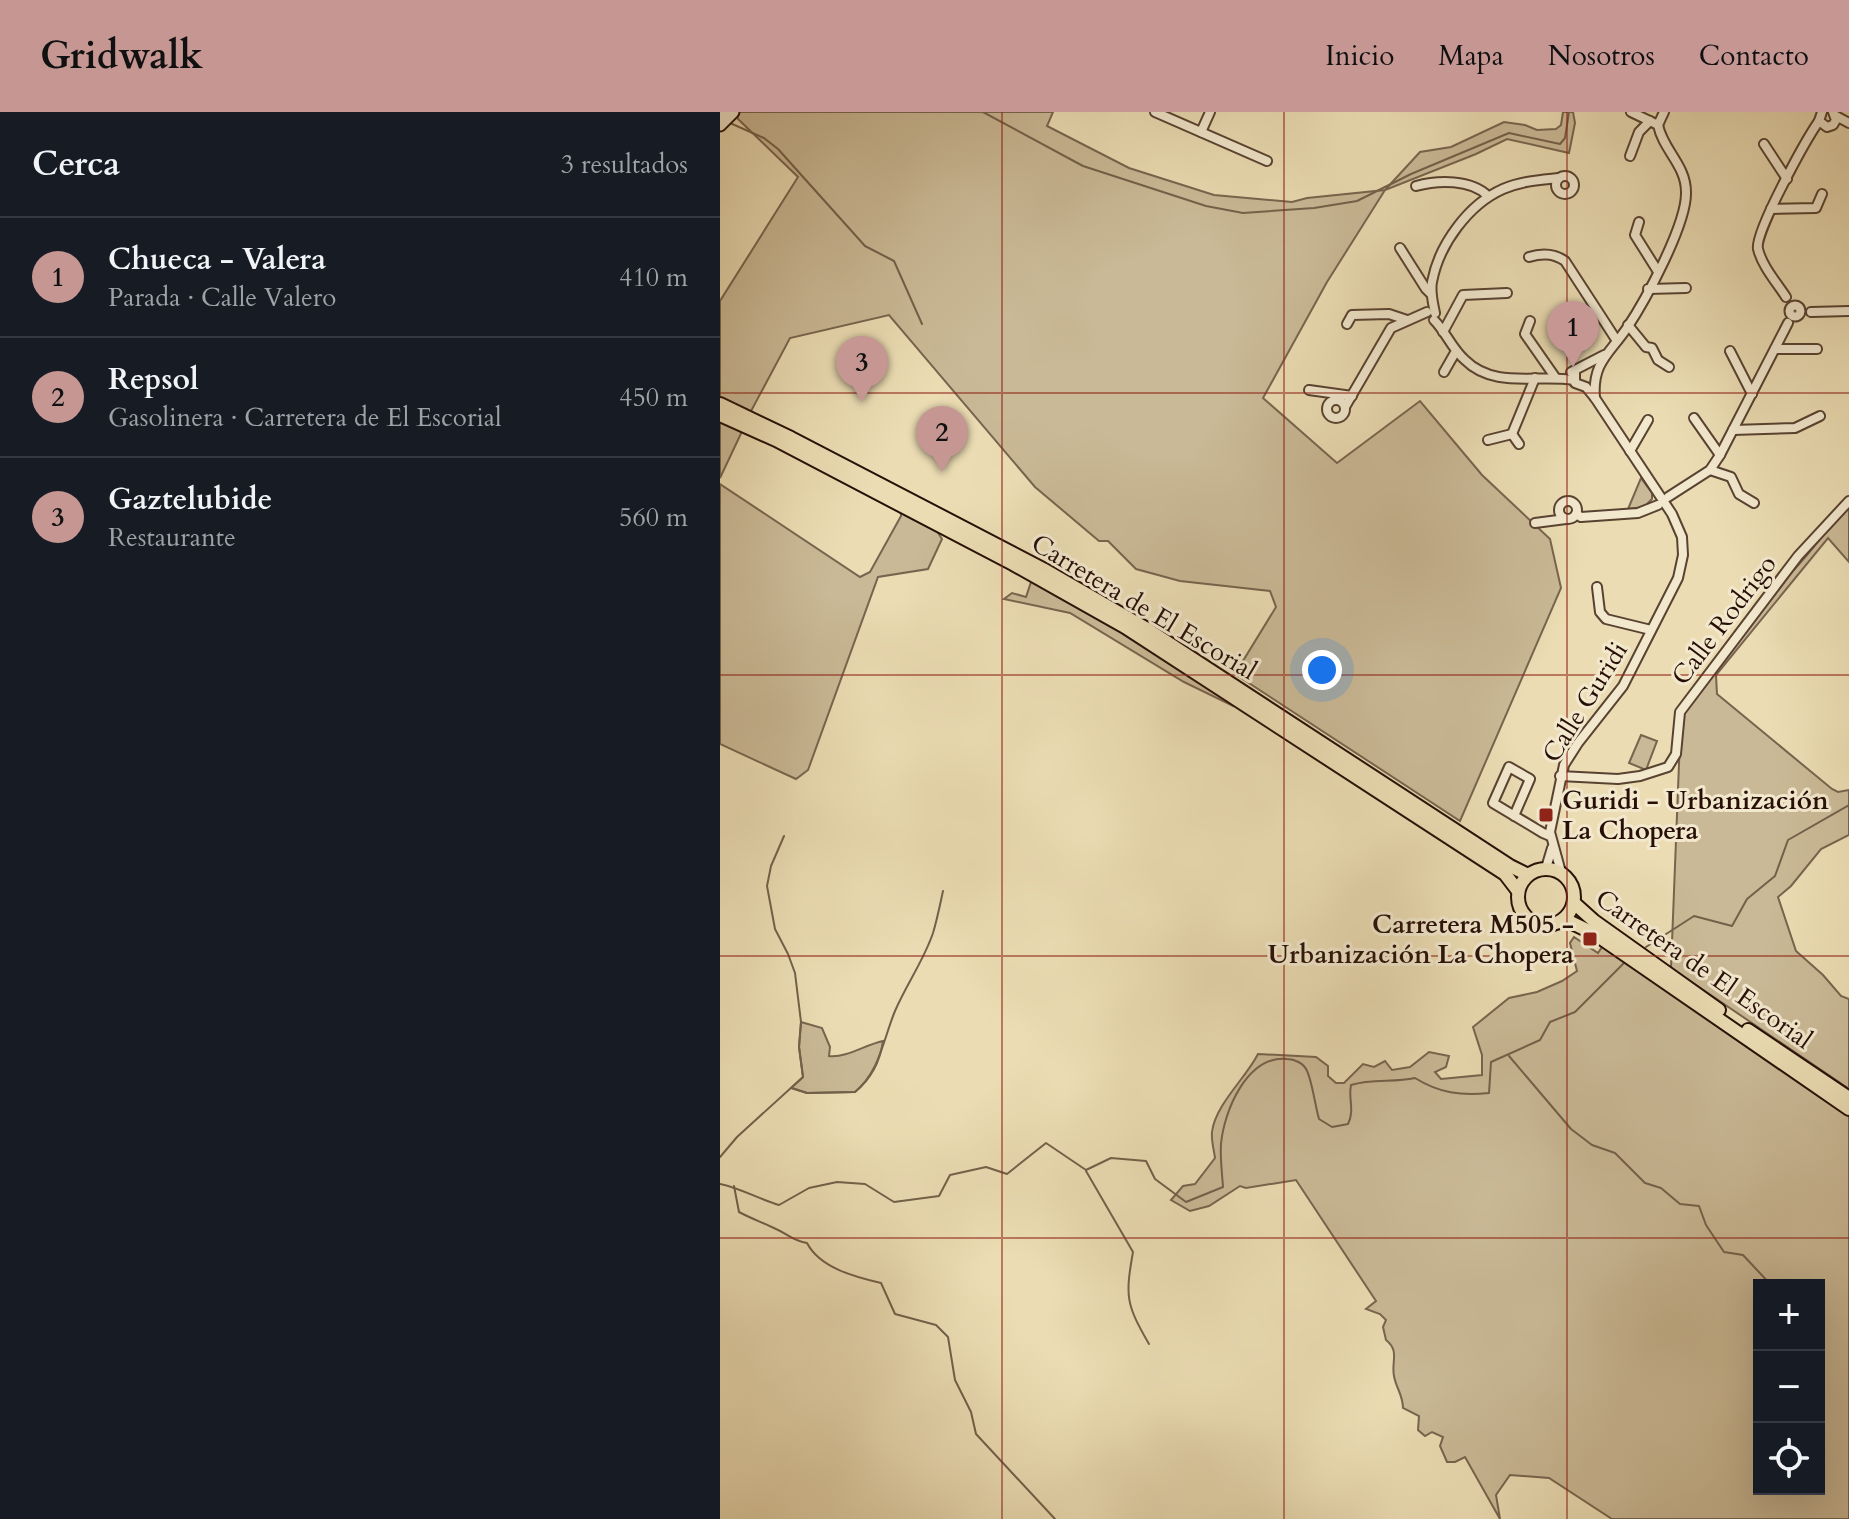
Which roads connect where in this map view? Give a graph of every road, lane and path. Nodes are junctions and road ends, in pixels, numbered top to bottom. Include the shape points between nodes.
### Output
1 (733, 112) edge
2 (1155, 112) edge
3 (1210, 112) edge
4 (1631, 112) edge
5 (1664, 112) edge
6 (1835, 114) edge
7 (1820, 117) edge
8 (1654, 123) junction
9 (1849, 123) edge
10 (720, 125) edge
11 (1201, 132) junction
12 (1764, 144) dead end
13 (1630, 156) dead end
14 (1267, 161) dead end
15 (1559, 178) dead end
16 (1787, 179) junction
17 (1416, 186) dead end
18 (1822, 194) dead end
19 (1488, 196) junction
20 (1771, 209) junction
21 (1639, 222) dead end
22 (1400, 248) dead end
23 (1529, 257) dead end
24 (1657, 270) junction
25 (1686, 288) dead end
26 (1648, 289) junction
27 (1507, 293) dead end
28 (1432, 296) junction
29 (1849, 311) edge
30 (1795, 312) junction
31 (1434, 319) junction
32 (1409, 320) junction
33 (1530, 321) dead end
34 (1347, 324) dead end
35 (1628, 325) junction
36 (1617, 341) junction
37 (1775, 349) junction
38 (1817, 349) dead end
39 (1456, 351) junction
40 (1730, 351) dead end
41 (1605, 354) junction
42 (1587, 366) junction
43 (1669, 367) dead end
44 (1444, 372) dead end
45 (1574, 375) junction
46 (1555, 377) junction
47 (1535, 378) junction
48 (1591, 381) junction
49 (1309, 390) dead end
50 (1752, 394) junction
51 (1352, 396) junction
52 (720, 404) edge
53 (1345, 407) dead end
54 (720, 415) edge
55 (1820, 416) dead end
56 (1694, 418) dead end
57 (1648, 420) dead end
58 (1733, 430) junction
59 (1512, 434) junction
60 (1488, 440) dead end
61 (1519, 444) dead end
62 (1630, 451) junction
63 (1720, 455) junction
64 (1710, 470) junction
65 (1663, 501) junction
66 (1849, 501) edge
67 (1754, 503) dead end
68 (1576, 514) junction
69 (1566, 519) junction
70 (1535, 523) dead end
71 (1597, 587) dead end
72 (1651, 630) junction
73 (1560, 776) junction
74 (1514, 816) junction
75 (1551, 840) junction
76 (1546, 868) junction
77 (1561, 872) junction
78 (1528, 875) junction
79 (1518, 891) junction
80 (1574, 903) junction
81 (1564, 919) junction
82 (1849, 1098) edge
83 (1849, 1109) edge

1 - 10 main road
2 - 11 street
3 - 11 street
4 - 8 street
5 - 8 street
6 - 7 street via 1830,127
6 - 9 street
7 - 16 street
8 - 13 street via 1639,132
8 - 24 street via 1681,169 1686,195 1681,222
11 - 14 street
12 - 16 street
15 - 19 street
16 - 20 street
17 - 19 street via 1439,180
18 - 20 street via 1816,208
19 - 28 street via 1462,220 1448,243 1436,268
20 - 30 street via 1758,249
21 - 24 street via 1635,235
22 - 28 street
23 - 36 street via 1556,255 1565,261
24 - 26 street
25 - 26 street
26 - 35 street
27 - 31 street via 1463,295
28 - 31 street
29 - 30 street
30 - 37 street
31 - 32 street
31 - 39 street
32 - 34 street via 1389,314 1352,315
32 - 51 street via 1385,335
33 - 46 street via 1525,334
35 - 36 street
35 - 43 street
36 - 41 street
37 - 38 street
37 - 50 street
39 - 44 street
39 - 47 street via 1491,376
40 - 50 street
41 - 42 street
41 - 48 street
42 - 45 street
42 - 48 street
45 - 46 street
45 - 48 street via 1577,385
46 - 47 street
47 - 59 street
48 - 62 street, Calle Guridi via 1595,398
49 - 51 street
50 - 58 street
51 - 53 street
52 - 78 highway, Carretera de El Escorial via 1056,576 1147,629
54 - 79 highway, Carretera de El Escorial via 999,556 1125,627 1505,874
55 - 58 street via 1795,428
56 - 63 street
57 - 62 street
58 - 63 street
59 - 60 street
59 - 61 street
62 - 65 street, Calle Guridi
63 - 64 street
64 - 65 street
64 - 67 street via 1731,477 1739,494
65 - 68 street via 1638,513
65 - 72 street, Calle Guridi via 1678,524 1683,555 1678,578
66 - 73 street, Calle Rodrigo via 1798,556 1680,712 1676,754 1668,767 1618,779
68 - 69 street
68 - 69 street via 1576,504 1566,501 1559,508
69 - 70 street
71 - 72 street, Calle Guridi via 1606,619
72 - 73 street, Calle Guridi via 1623,686 1578,743
73 - 75 street, Calle Guridi
74 - 74 street via 1493,803 1509,767 1530,779
74 - 75 street
75 - 76 street, Calle Guridi
75 - 77 street, Calle Guridi
76 - 77 highway
76 - 78 highway
77 - 80 highway via 1572,886
78 - 79 highway
79 - 81 highway via 1527,918 1545,925
80 - 81 highway
80 - 82 highway, Carretera de El Escorial
81 - 83 highway, Carretera de El Escorial via 1586,928

